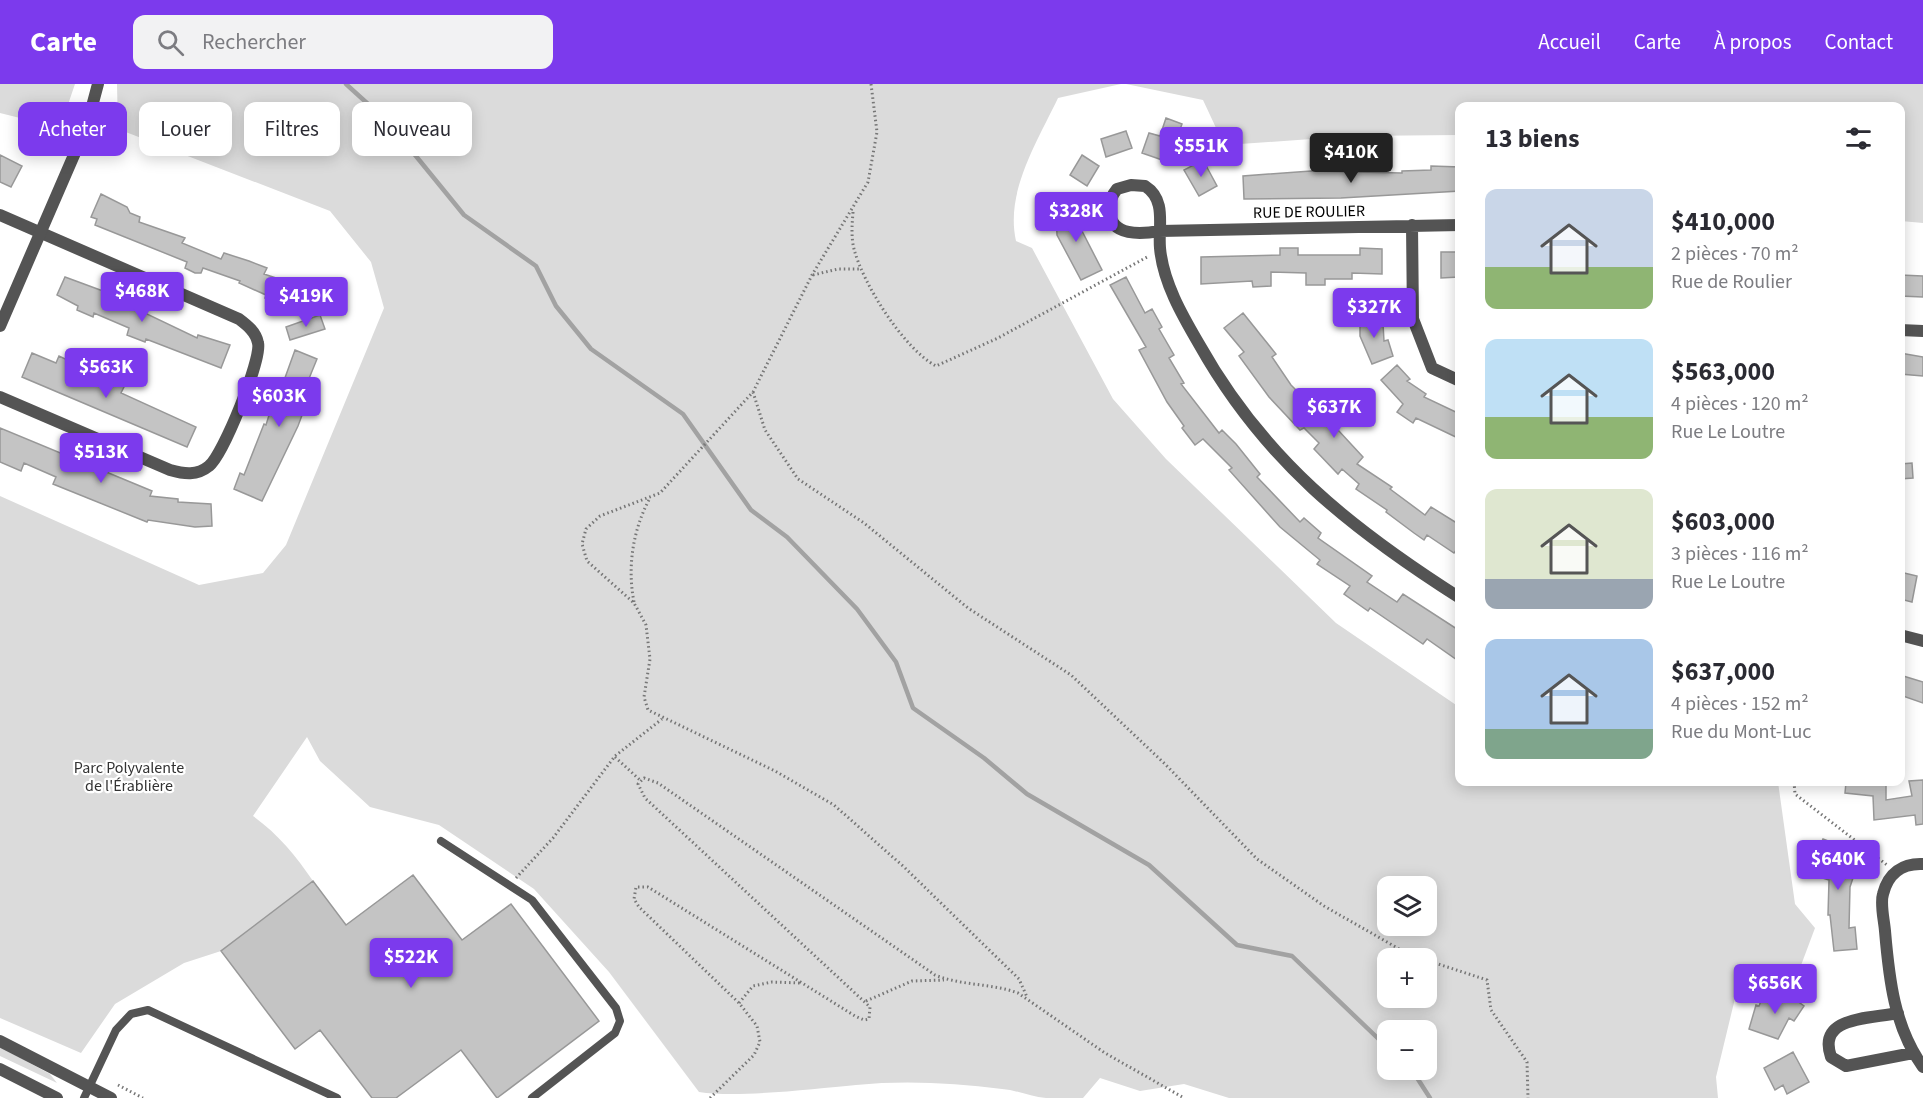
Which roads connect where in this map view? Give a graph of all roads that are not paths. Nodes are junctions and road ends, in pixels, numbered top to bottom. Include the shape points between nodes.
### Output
1 (98, 84) edge
2 (0, 215) edge
3 (1412, 225) junction
4 (1455, 225) edge
5 (1160, 231) junction
6 (40, 233) junction
7 (0, 326) edge
8 (1905, 330) edge
9 (1923, 331) edge
10 (1455, 379) edge
11 (0, 397) edge
12 (1455, 595) edge
13 (1905, 636) edge
14 (1923, 641) edge
15 (441, 841) dead end
16 (1923, 864) edge
17 (1898, 1013) junction
18 (0, 1041) edge
19 (1913, 1053) junction
20 (1923, 1067) edge
21 (0, 1069) edge
22 (87, 1092) edge
23 (57, 1098) edge
24 (111, 1098) edge
25 (337, 1098) edge
26 (532, 1098) edge

1 - 6 street via 87,125
2 - 6 street
3 - 4 street, RUE DE ROULIER
3 - 5 street, RUE DE ROULIER
3 - 10 street via 1413,319 1432,368
5 - 5 street via 1160,209 1151,189 1137,184 1117,189 1110,210 1116,226 1133,234
5 - 12 street via 1160,250 1170,286 1188,325 1257,431 1338,513
6 - 7 street
6 - 11 street via 239,319 258,343 257,360 215,460 190,474 170,470
8 - 9 street
13 - 14 street
15 - 26 lane via 532,900 616,1008 620,1021 615,1033
16 - 17 street via 1910,863 1896,871 1882,896 1889,976
17 - 19 street
17 - 19 street via 1840,1024 1828,1038 1831,1057 1846,1066
18 - 22 street
19 - 20 street
21 - 23 street
22 - 24 street
22 - 25 lane via 116,1030 131,1014 148,1010

